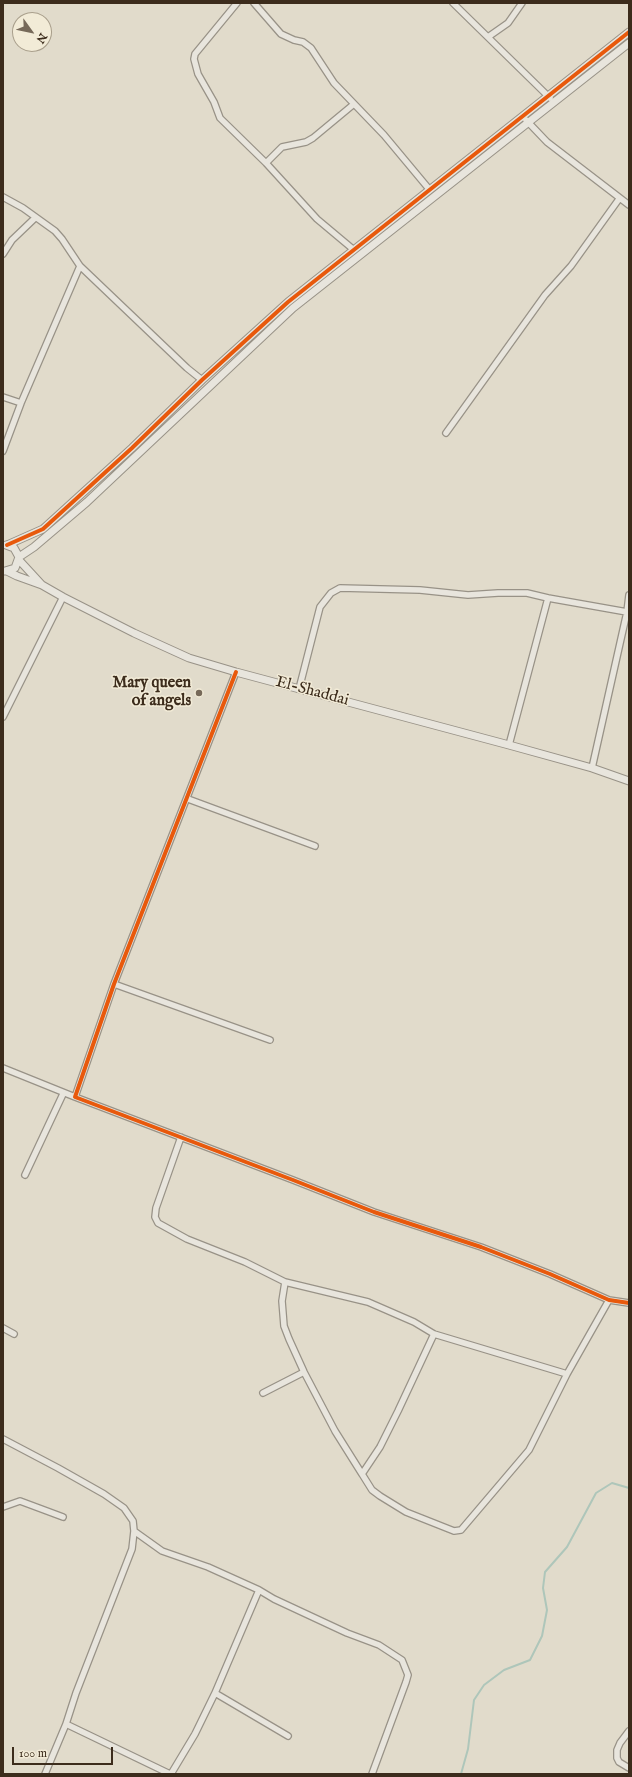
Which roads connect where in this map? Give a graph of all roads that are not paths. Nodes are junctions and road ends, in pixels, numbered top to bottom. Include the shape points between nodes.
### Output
1 (237, 3) edge
2 (254, 3) edge
3 (453, 3) edge
4 (522, 3) edge
5 (629, 32) edge
6 (488, 37) junction
7 (629, 43) edge
8 (551, 99) junction
9 (354, 104) junction
10 (524, 116) junction
11 (529, 123) junction
12 (266, 163) junction
13 (430, 189) junction
14 (3, 197) edge
15 (619, 199) junction
16 (629, 205) edge
17 (35, 218) junction
18 (354, 250) junction
19 (3, 254) edge
20 (80, 266) junction
21 (291, 305) junction
22 (202, 380) junction
23 (3, 397) edge
24 (21, 403) junction
25 (446, 433) dead end
26 (132, 448) junction
27 (3, 451) edge
28 (138, 454) junction
29 (5, 545) edge
30 (19, 559) junction
31 (5, 571) edge
32 (42, 585) junction
33 (629, 595) edge
34 (63, 597) junction
35 (548, 598) junction
36 (627, 612) junction
37 (236, 672) junction
38 (299, 689) junction
39 (3, 717) edge
40 (509, 744) junction
41 (592, 768) junction
42 (629, 781) edge
43 (188, 799) junction
44 (315, 846) dead end
45 (114, 984) junction
46 (270, 1040) dead end
47 (3, 1068) edge
48 (64, 1094) junction
49 (74, 1097) junction
50 (181, 1137) junction
51 (25, 1175) dead end
52 (285, 1282) junction
53 (609, 1300) junction
54 (629, 1303) edge
55 (3, 1328) edge
56 (14, 1334) dead end
57 (434, 1334) junction
58 (304, 1372) junction
59 (567, 1374) junction
60 (263, 1393) dead end
61 (3, 1438) edge
62 (362, 1474) junction
63 (3, 1507) edge
64 (63, 1517) dead end
65 (134, 1531) junction
66 (259, 1590) junction
67 (215, 1693) junction
68 (66, 1724) junction
69 (629, 1731) edge
70 (288, 1736) dead end
71 (629, 1768) edge
72 (45, 1774) edge
73 (170, 1774) edge
74 (372, 1774) edge

1 - 12 street via 194,59 198,74 220,118
2 - 9 street via 281,34 303,42 311,48 334,83
3 - 6 street
4 - 6 street via 508,23
5 - 8 street
6 - 8 street
7 - 8 street
8 - 10 street
8 - 11 street
9 - 12 street via 313,138 282,147
9 - 13 street
10 - 11 street
10 - 13 street
11 - 15 street via 547,142
11 - 21 street
12 - 18 street via 317,219
13 - 18 street
14 - 17 street
15 - 16 street
15 - 25 street
17 - 19 street via 12,240
17 - 20 street via 56,231
18 - 21 street
20 - 22 street
20 - 24 street
21 - 22 street
21 - 28 street
22 - 26 street
23 - 24 street
24 - 27 street
26 - 28 street
26 - 29 street via 43,529
28 - 30 street via 87,502
29 - 30 street via 14,548
30 - 31 street via 14,568
30 - 32 street
31 - 32 street, El-Shaddai
32 - 34 street, El-Shaddai
33 - 36 street
34 - 37 street, El-Shaddai via 189,658
34 - 39 street
35 - 36 street
35 - 38 street via 527,593 468,595 420,590 340,588 332,593 320,608
35 - 40 street
36 - 41 street
37 - 38 street, El-Shaddai
37 - 43 street
38 - 40 street, El-Shaddai
40 - 41 street, El-Shaddai
41 - 42 street, El-Shaddai
43 - 44 street
43 - 45 street
45 - 46 street
45 - 49 street
47 - 48 street
48 - 49 street
48 - 51 street
49 - 50 street
50 - 52 street via 156,1208 155,1217 158,1223 187,1239
50 - 53 street via 374,1212 481,1247
52 - 57 street via 368,1302
52 - 58 street via 282,1301 284,1326
53 - 54 street
53 - 59 street
55 - 56 street
57 - 59 street
57 - 62 street via 380,1447
58 - 60 street
58 - 62 street via 335,1431
59 - 62 street via 529,1450 461,1530 406,1512 372,1490
61 - 65 street via 104,1494 124,1508 133,1521
63 - 64 street via 20,1500
65 - 66 street via 162,1551
65 - 68 street via 132,1548
66 - 67 street
66 - 74 street via 347,1633 379,1645 402,1660 408,1675
67 - 70 street
67 - 73 street
68 - 72 street
68 - 73 street
69 - 71 street via 617,1750 619,1762

